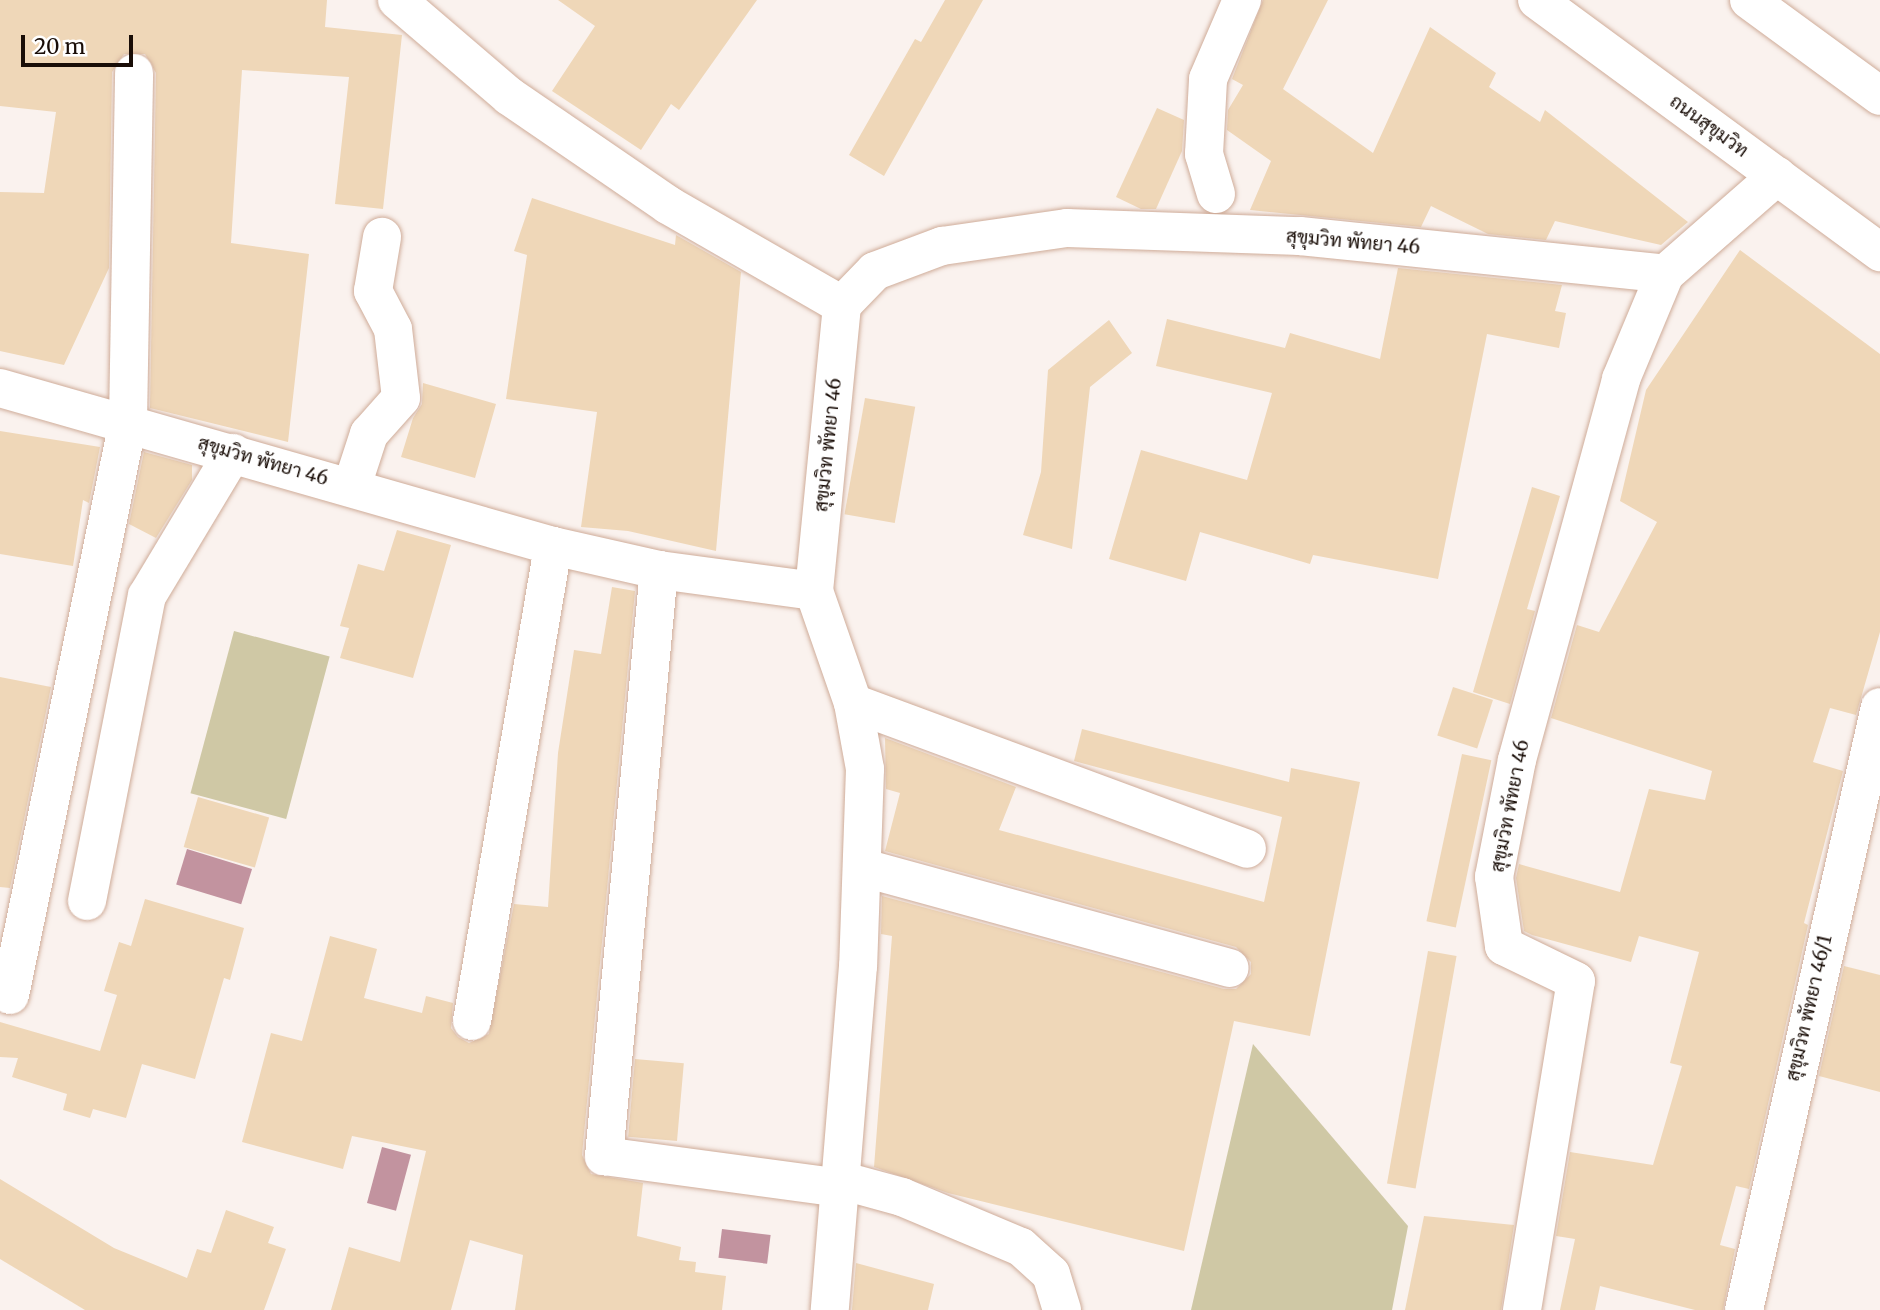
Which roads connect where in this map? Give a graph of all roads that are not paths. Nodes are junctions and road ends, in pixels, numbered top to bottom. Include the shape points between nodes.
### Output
1 (397, 0) edge
2 (1242, 0) edge
3 (1537, 0) edge
4 (1757, 2) edge
5 (134, 73) dead end
6 (1880, 96) edge
7 (1777, 176) junction
8 (1216, 194) dead end
9 (382, 237) dead end
10 (1880, 252) edge
11 (1665, 274) junction
12 (842, 306) junction
13 (0, 388) edge
14 (128, 422) junction
15 (233, 453) junction
16 (352, 486) junction
17 (554, 546) junction
18 (659, 570) junction
19 (814, 591) junction
20 (853, 703) junction
21 (1880, 707) edge
22 (1247, 849) dead end
23 (864, 868) junction
24 (87, 901) dead end
25 (1230, 968) dead end
26 (10, 995) dead end
27 (472, 1021) dead end
28 (840, 1184) junction
29 (830, 1310) edge
30 (1062, 1310) edge
31 (1522, 1310) edge
32 (1744, 1310) edge

1 - 12 main road via 521,104 668,205
2 - 8 main road via 1208,79 1205,154
3 - 7 main road, ถนนสุขุมวิท
4 - 6 main road
5 - 14 main road
7 - 10 main road, ถนนสุขุมวิท
7 - 11 main road, สุขุมวิท พัทยา 46
9 - 16 main road via 373,291 393,329 401,398 369,434
11 - 12 main road, สุขุมวิท พัทยา 46 via 1300,236 1068,228 942,246 875,271
11 - 31 main road, สุขุมวิท พัทยา 46 via 1620,379 1517,760 1494,877 1504,946 1576,981
12 - 19 main road, สุขุมวิท พัทยา 46
13 - 14 main road, สุขุมวิท พัทยา 46
14 - 15 main road, สุขุมวิท พัทยา 46
14 - 26 main road
15 - 16 main road, สุขุมวิท พัทยา 46
15 - 24 main road via 147,596
16 - 17 main road, สุขุมวิท พัทยา 46
17 - 18 main road, สุขุมวิท พัทยา 46
17 - 27 main road
18 - 19 main road, สุขุมวิท พัทยา 46
18 - 28 main road via 604,1156
19 - 20 main road
20 - 22 main road
20 - 23 main road via 864,769
21 - 32 main road, สุขุมวิท พัทยา 46/1
23 - 25 main road
23 - 28 main road
28 - 29 main road
28 - 30 main road via 902,1197 1021,1247 1051,1274

